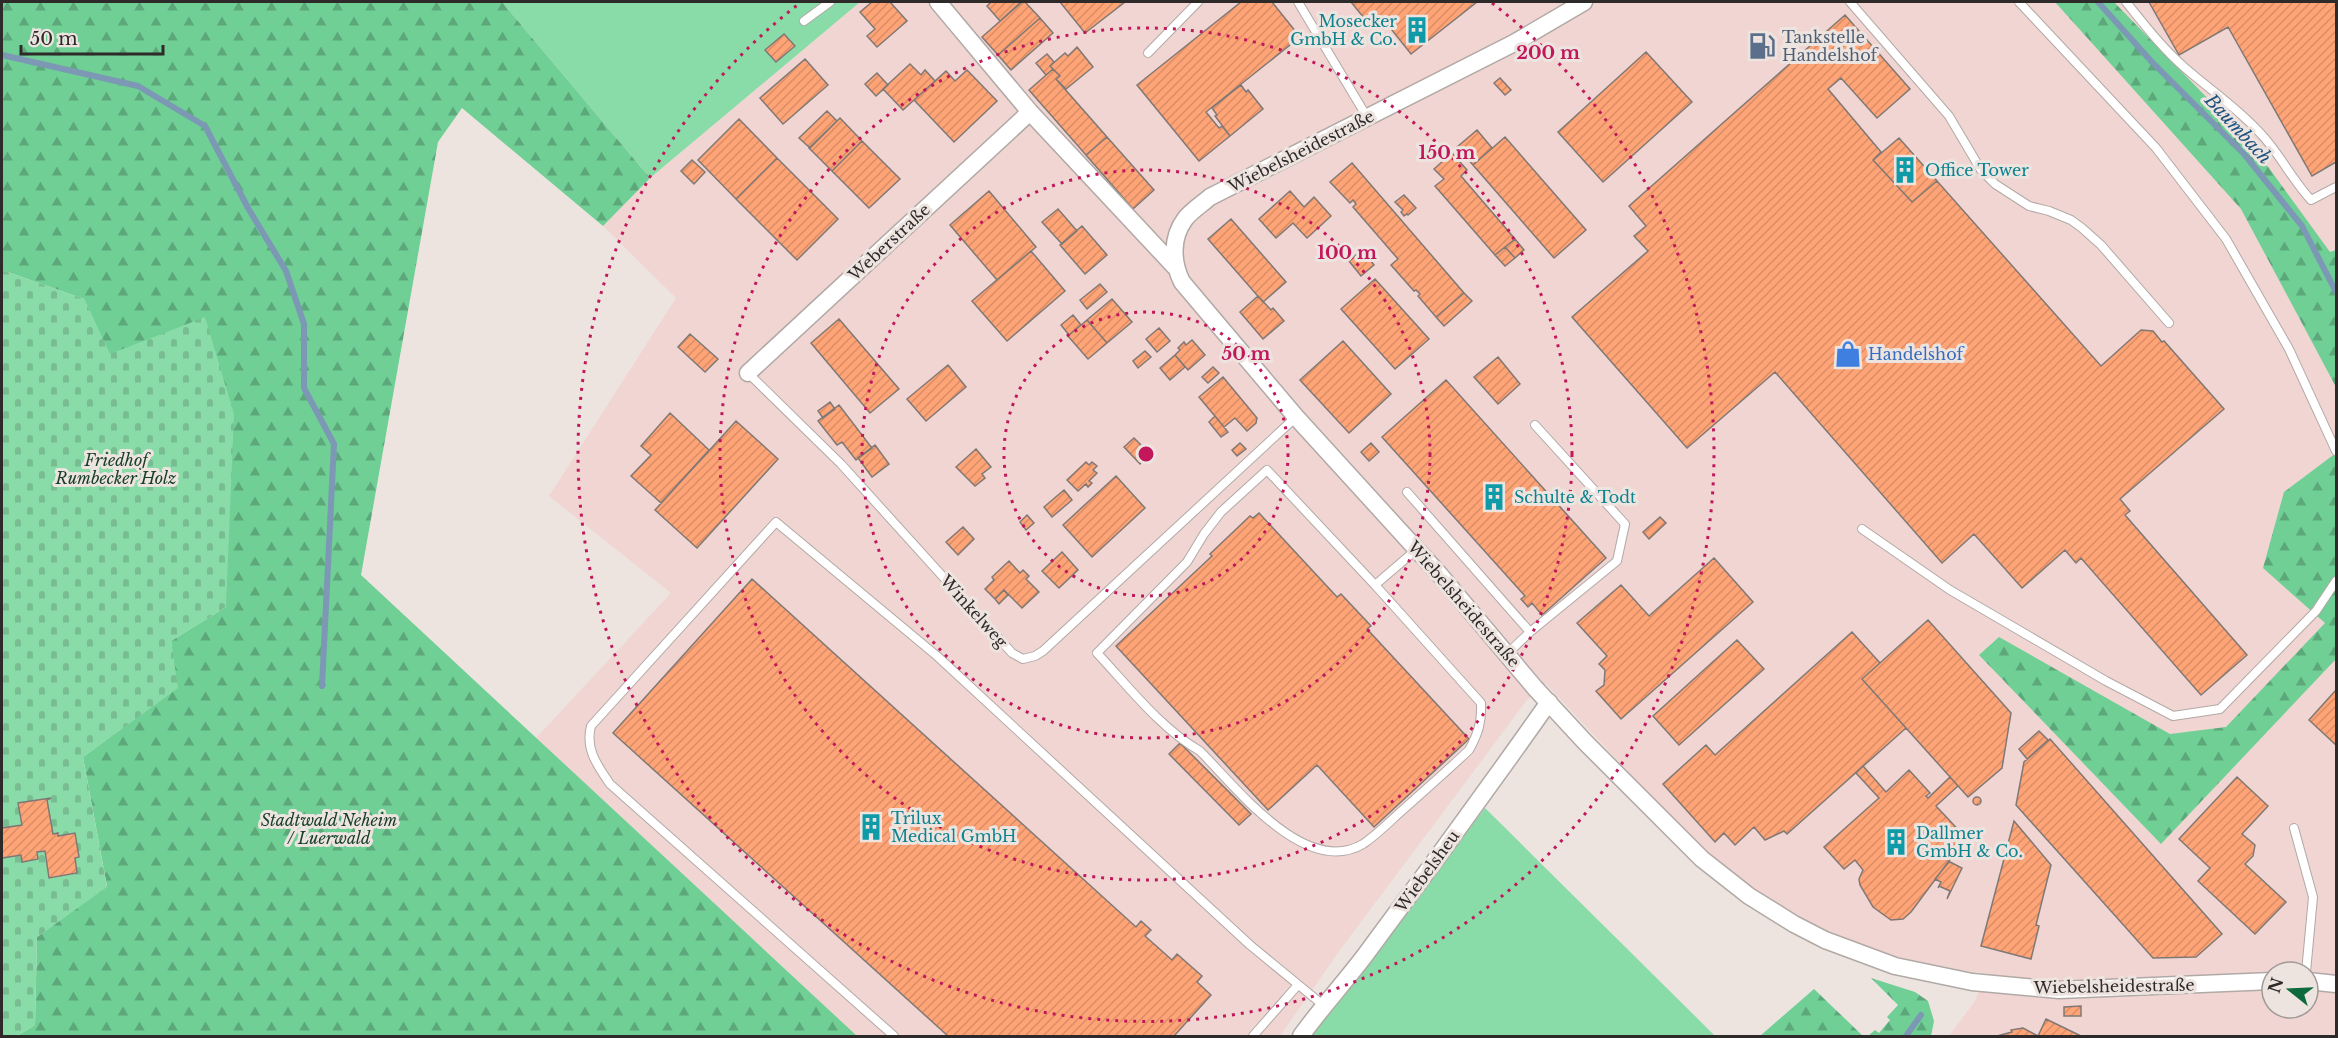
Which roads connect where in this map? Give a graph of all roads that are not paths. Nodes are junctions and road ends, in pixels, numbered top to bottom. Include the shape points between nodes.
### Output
1 (831, 2) edge
2 (938, 2) edge
3 (1198, 2) edge
4 (1298, 2) edge
5 (1584, 2) edge
6 (1850, 2) edge
7 (2019, 2) edge
8 (2126, 2) edge
9 (804, 21) dead end
10 (1148, 53) dead end
11 (1030, 112) junction
12 (1367, 117) junction
13 (2337, 187) edge
14 (1174, 267) junction
15 (2169, 323) dead end
16 (748, 373) joint
17 (1296, 417) junction
18 (1535, 425) dead end
19 (2337, 451) edge
20 (1407, 492) dead end
21 (1862, 529) dead end
22 (1417, 549) junction
23 (2337, 581) edge
24 (1375, 585) junction
25 (1530, 632) junction
26 (1507, 654) junction
27 (1549, 702) junction
28 (2294, 828) dead end
29 (2307, 960) edge
30 (2260, 982) edge
31 (2320, 982) edge
32 (2337, 984) edge
33 (1297, 986) junction
34 (1323, 1005) junction
35 (894, 1036) edge
36 (1253, 1036) edge
37 (1301, 1036) edge

1 - 9 lane
2 - 11 street
3 - 10 lane
4 - 12 lane
5 - 12 street, Wiebelsheidestraße via 1514,43
6 - 15 lane via 1944,109 1981,170 2029,206 2062,216 2082,228
7 - 19 lane via 2156,148 2226,239 2289,349
8 - 13 lane via 2182,65 2260,133 2311,200
11 - 14 street
11 - 16 street, Weberstraße
12 - 14 street, Wiebelsheidestraße via 1210,197 1185,220 1174,245
14 - 17 street, Wiebelsheidestraße via 1182,282
16 - 17 lane, Winkelweg via 841,465 1012,652 1023,659 1043,651
17 - 22 street, Wiebelsheidestraße
18 - 25 lane via 1625,524 1617,561
20 - 25 lane
21 - 23 lane via 1950,590 2173,716 2220,709 2316,611
22 - 24 lane
22 - 26 street, Wiebelsheidestraße
24 - 24 lane via 1267,470 1221,512 1187,562 1097,653 1170,730 1200,751 1280,830 1320,849 1341,850 1361,845 1379,832 1469,750 1482,720 1480,704
25 - 26 lane
26 - 27 street, Wiebelsheidestraße
27 - 30 street, Wiebelsheidestraße via 1702,859 1749,896 1825,940 1895,966 2016,987 2058,990
27 - 34 street, Wiebelsheu via 1364,958
28 - 29 lane via 2313,897
31 - 32 street
33 - 34 lane
33 - 35 lane via 937,656 776,522 591,726 588,737 592,756 609,784
33 - 36 lane
34 - 37 street, Wiebelsheu

